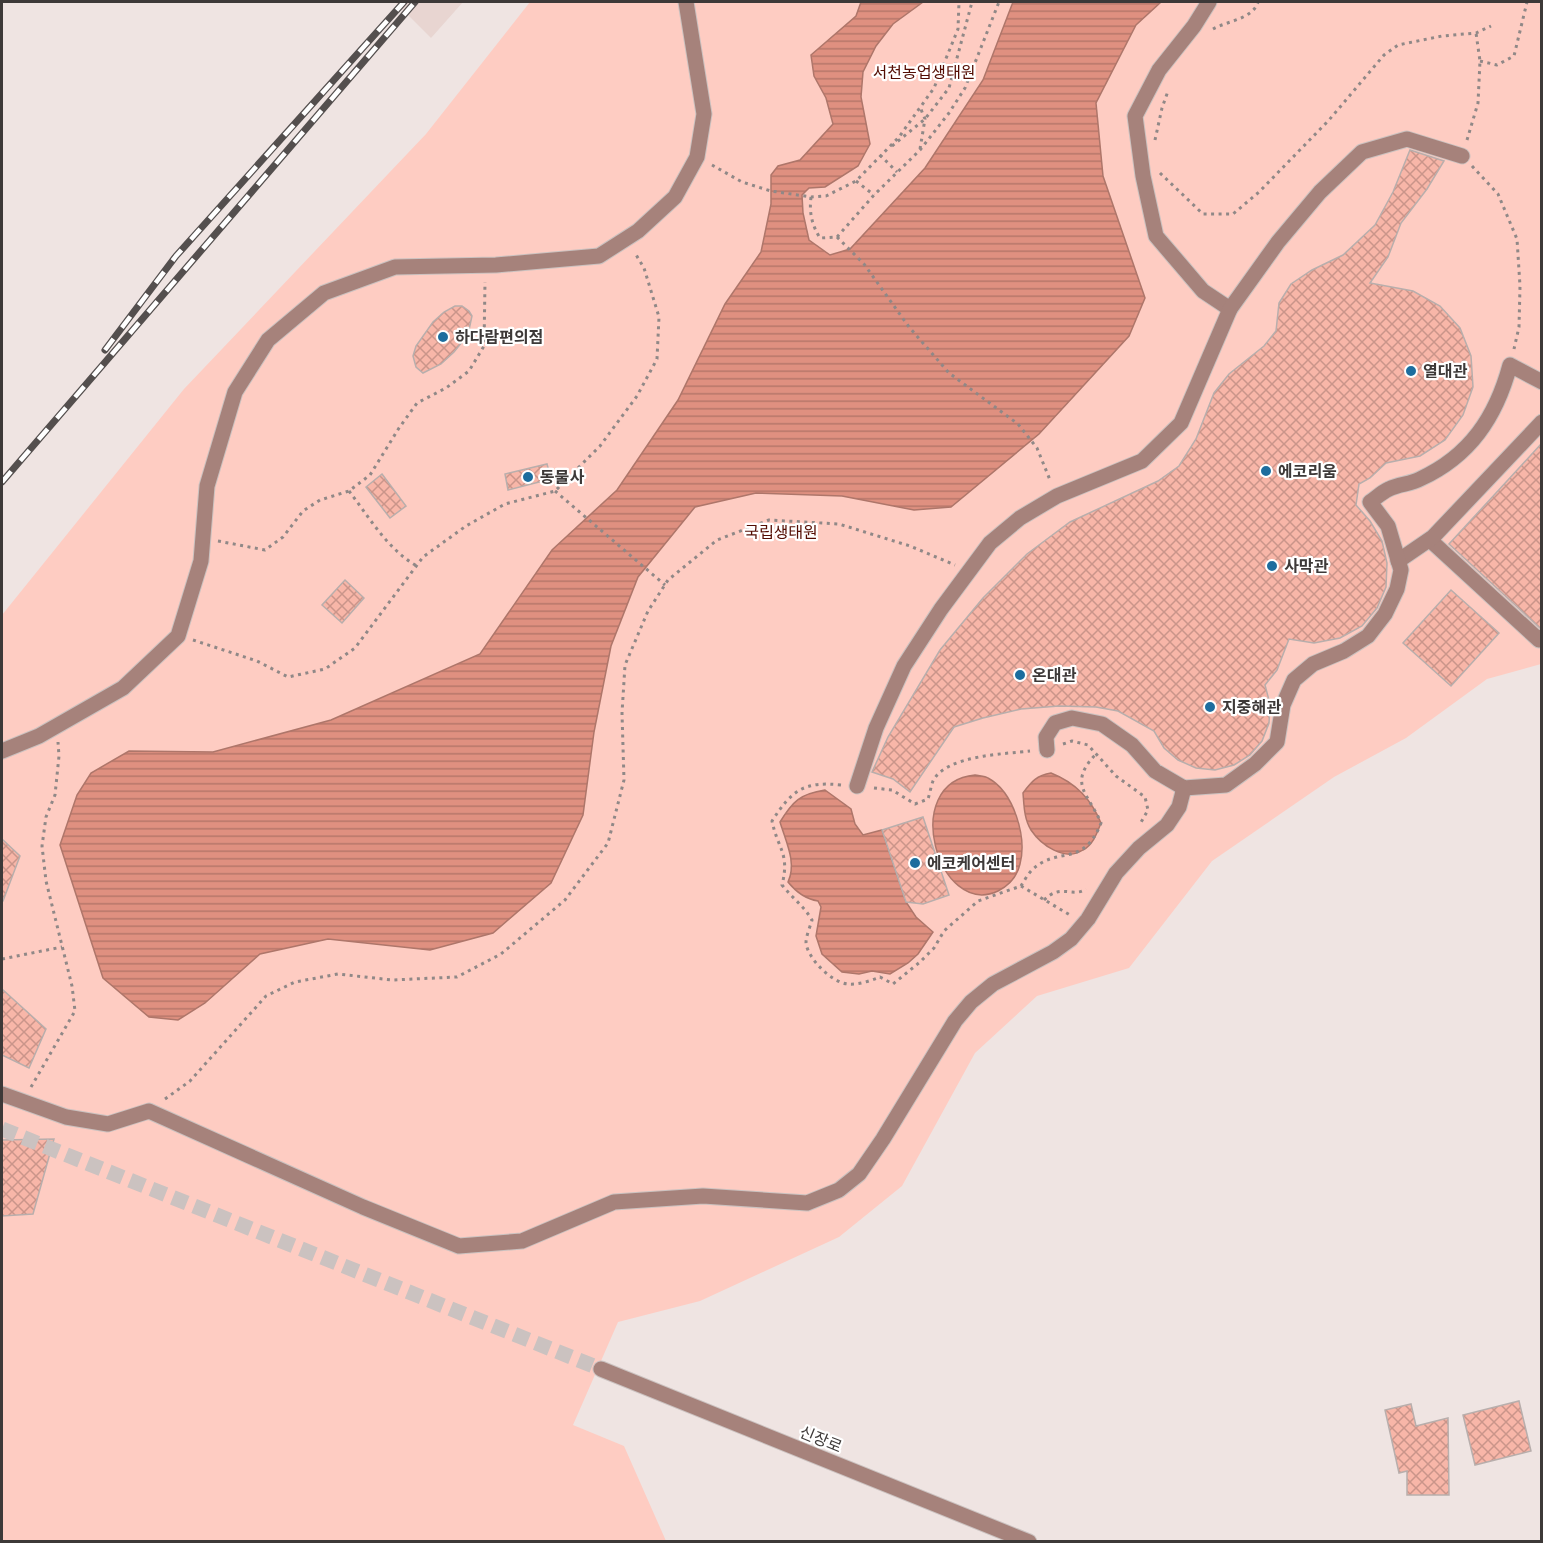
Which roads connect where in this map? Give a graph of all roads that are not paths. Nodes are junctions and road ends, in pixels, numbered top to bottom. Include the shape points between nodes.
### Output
1 (686, 2) edge
2 (1209, 2) edge
3 (1462, 156) road end
4 (1230, 309) junction
5 (1542, 382) edge
6 (1542, 422) edge
7 (1430, 540) junction
8 (1398, 561) junction
9 (1542, 637) edge
10 (1047, 750) road end
11 (2, 751) edge
12 (857, 786) road end
13 (1184, 788) junction
14 (2, 1094) edge
15 (601, 1369) tunnel mouth
16 (1029, 1542) edge

1 - 11 street via 704,114 697,157 675,197 638,231 599,256 395,267 324,293 268,340 235,392 207,486 201,561 178,636 123,688 39,736
2 - 4 street via 1159,70 1135,116 1156,236 1203,291
3 - 4 street via 1407,139 1362,152 1320,192
4 - 12 street via 1181,423 1142,461 1057,496 1020,518 990,543 968,571 904,666 876,728
5 - 8 street via 1510,365 1487,422 1457,457 1420,480 1388,489 1370,502 1388,526
6 - 7 street
7 - 8 street
7 - 9 street via 1539,640
8 - 13 street via 1401,570 1397,589 1368,636 1313,664 1294,681 1283,705 1277,742 1226,785
10 - 13 street via 1046,737 1055,723 1072,718 1102,724 1132,744 1155,771
13 - 14 street via 1179,807 1167,825 1116,873 1071,939 993,984 970,1002 860,1174 839,1190 807,1203 703,1196 614,1202 522,1240 459,1246 149,1111 108,1124 66,1117
15 - 16 street, 신장로

